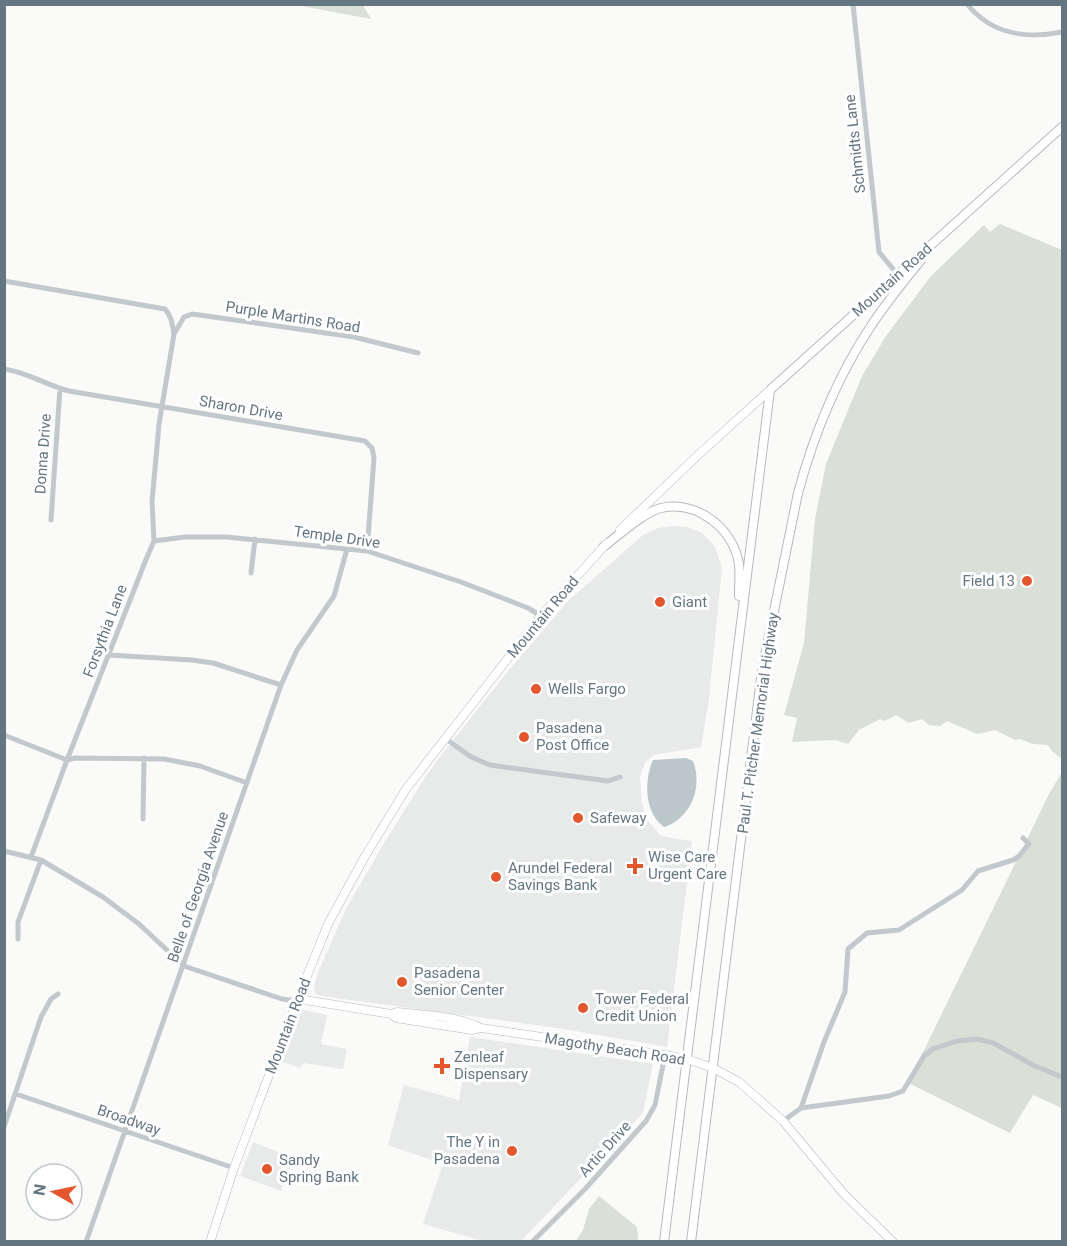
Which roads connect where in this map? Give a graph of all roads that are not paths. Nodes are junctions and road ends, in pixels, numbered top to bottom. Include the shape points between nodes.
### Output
1 (853, 4) edge
2 (967, 4) edge
3 (1062, 32) edge
4 (1062, 127) edge
5 (936, 241) junction
6 (898, 275) junction
7 (4, 281) edge
8 (174, 334) junction
9 (418, 353) dead end
10 (4, 369) edge
11 (60, 388) junction
12 (770, 390) junction
13 (162, 406) junction
14 (51, 520) dead end
15 (255, 539) junction
16 (154, 541) junction
17 (603, 547) junction
18 (347, 549) junction
19 (367, 551) junction
20 (251, 573) dead end
21 (541, 616) junction
22 (109, 655) junction
23 (735, 667) junction
24 (281, 685) junction
25 (4, 735) edge
26 (446, 739) junction
27 (144, 758) junction
28 (66, 760) junction
29 (620, 777) dead end
30 (247, 783) junction
31 (143, 819) dead end
32 (1023, 838) dead end
33 (4, 851) edge
34 (31, 857) junction
35 (41, 860) junction
36 (18, 939) dead end
37 (184, 966) junction
38 (58, 994) dead end
39 (297, 1000) junction
40 (665, 1055) junction
41 (687, 1059) junction
42 (713, 1068) junction
43 (1062, 1077) edge
44 (16, 1094) junction
45 (801, 1108) junction
46 (783, 1121) junction
47 (4, 1127) edge
48 (126, 1131) junction
49 (234, 1168) junction
50 (86, 1242) edge
51 (210, 1242) edge
52 (532, 1242) edge
53 (664, 1242) edge
54 (691, 1242) edge
55 (893, 1242) edge

1 - 6 street, Schmidts Lane via 879,252
2 - 3 street via 985,21 1013,34 1044,36
4 - 5 main road, Mountain Road
5 - 6 main road, Mountain Road
5 - 42 main road, Paul T. Pitcher Memorial Highway via 857,347 827,406 805,466 762,670
6 - 12 main road, Mountain Road
7 - 8 street via 165,309
8 - 9 street, Purple Martins Road via 184,317 192,314 354,337
8 - 13 street
10 - 11 street, Sharon Drive
11 - 13 street, Sharon Drive
11 - 14 street, Donna Drive
12 - 17 main road, Mountain Road
12 - 23 main road, Paul T. Pitcher Memorial Highway
13 - 16 street, Forsythia Lane via 153,490
13 - 19 street, Sharon Drive via 365,441 374,458
15 - 16 street, Temple Drive via 205,536
15 - 18 street, Temple Drive
15 - 20 street
16 - 22 street, Forsythia Lane
17 - 21 main road, Mountain Road
17 - 23 main road via 660,508 697,511 718,524 735,548 739,563
18 - 19 street, Temple Drive
18 - 24 street, Belle of Georgia Avenue via 334,596 297,650
19 - 21 street, Temple Drive via 497,596
21 - 26 main road, Mountain Road
22 - 24 street via 213,663
22 - 28 street, Forsythia Lane
23 - 41 main road, Paul T. Pitcher Memorial Highway
24 - 30 street, Belle of Georgia Avenue
25 - 28 street
26 - 29 street via 490,765 608,781
26 - 39 main road, Mountain Road via 406,789 364,858 328,924
27 - 28 street
27 - 30 street via 190,763
27 - 31 street
28 - 34 street, Forsythia Lane
30 - 37 street, Belle of Georgia Avenue
32 - 45 street via 1029,844 1018,857 978,871 962,890 899,930 867,933 848,949 845,992
33 - 34 street
34 - 35 street
35 - 36 street via 18,922
35 - 37 street via 110,902
37 - 39 street via 282,999
37 - 48 street, Belle of Georgia Avenue
38 - 44 street via 41,1017
39 - 40 main road, Magothy Beach Road via 448,1019 481,1028
39 - 49 main road, Mountain Road
40 - 41 main road, Magothy Beach Road
40 - 52 street, Artic Drive via 659,1092 646,1121
41 - 42 main road, Magothy Beach Road
41 - 53 main road, Paul T. Pitcher Memorial Highway
42 - 46 main road, Magothy Beach Road via 739,1082
42 - 54 main road, Paul T. Pitcher Memorial Highway
43 - 45 street via 993,1043 977,1039 957,1041 924,1056 903,1091
44 - 47 street
44 - 48 street, Broadway
45 - 46 street
46 - 55 main road, Magothy Beach Road via 843,1193
48 - 49 street, Broadway
48 - 50 street, Belle of Georgia Avenue
49 - 51 main road, Mountain Road

